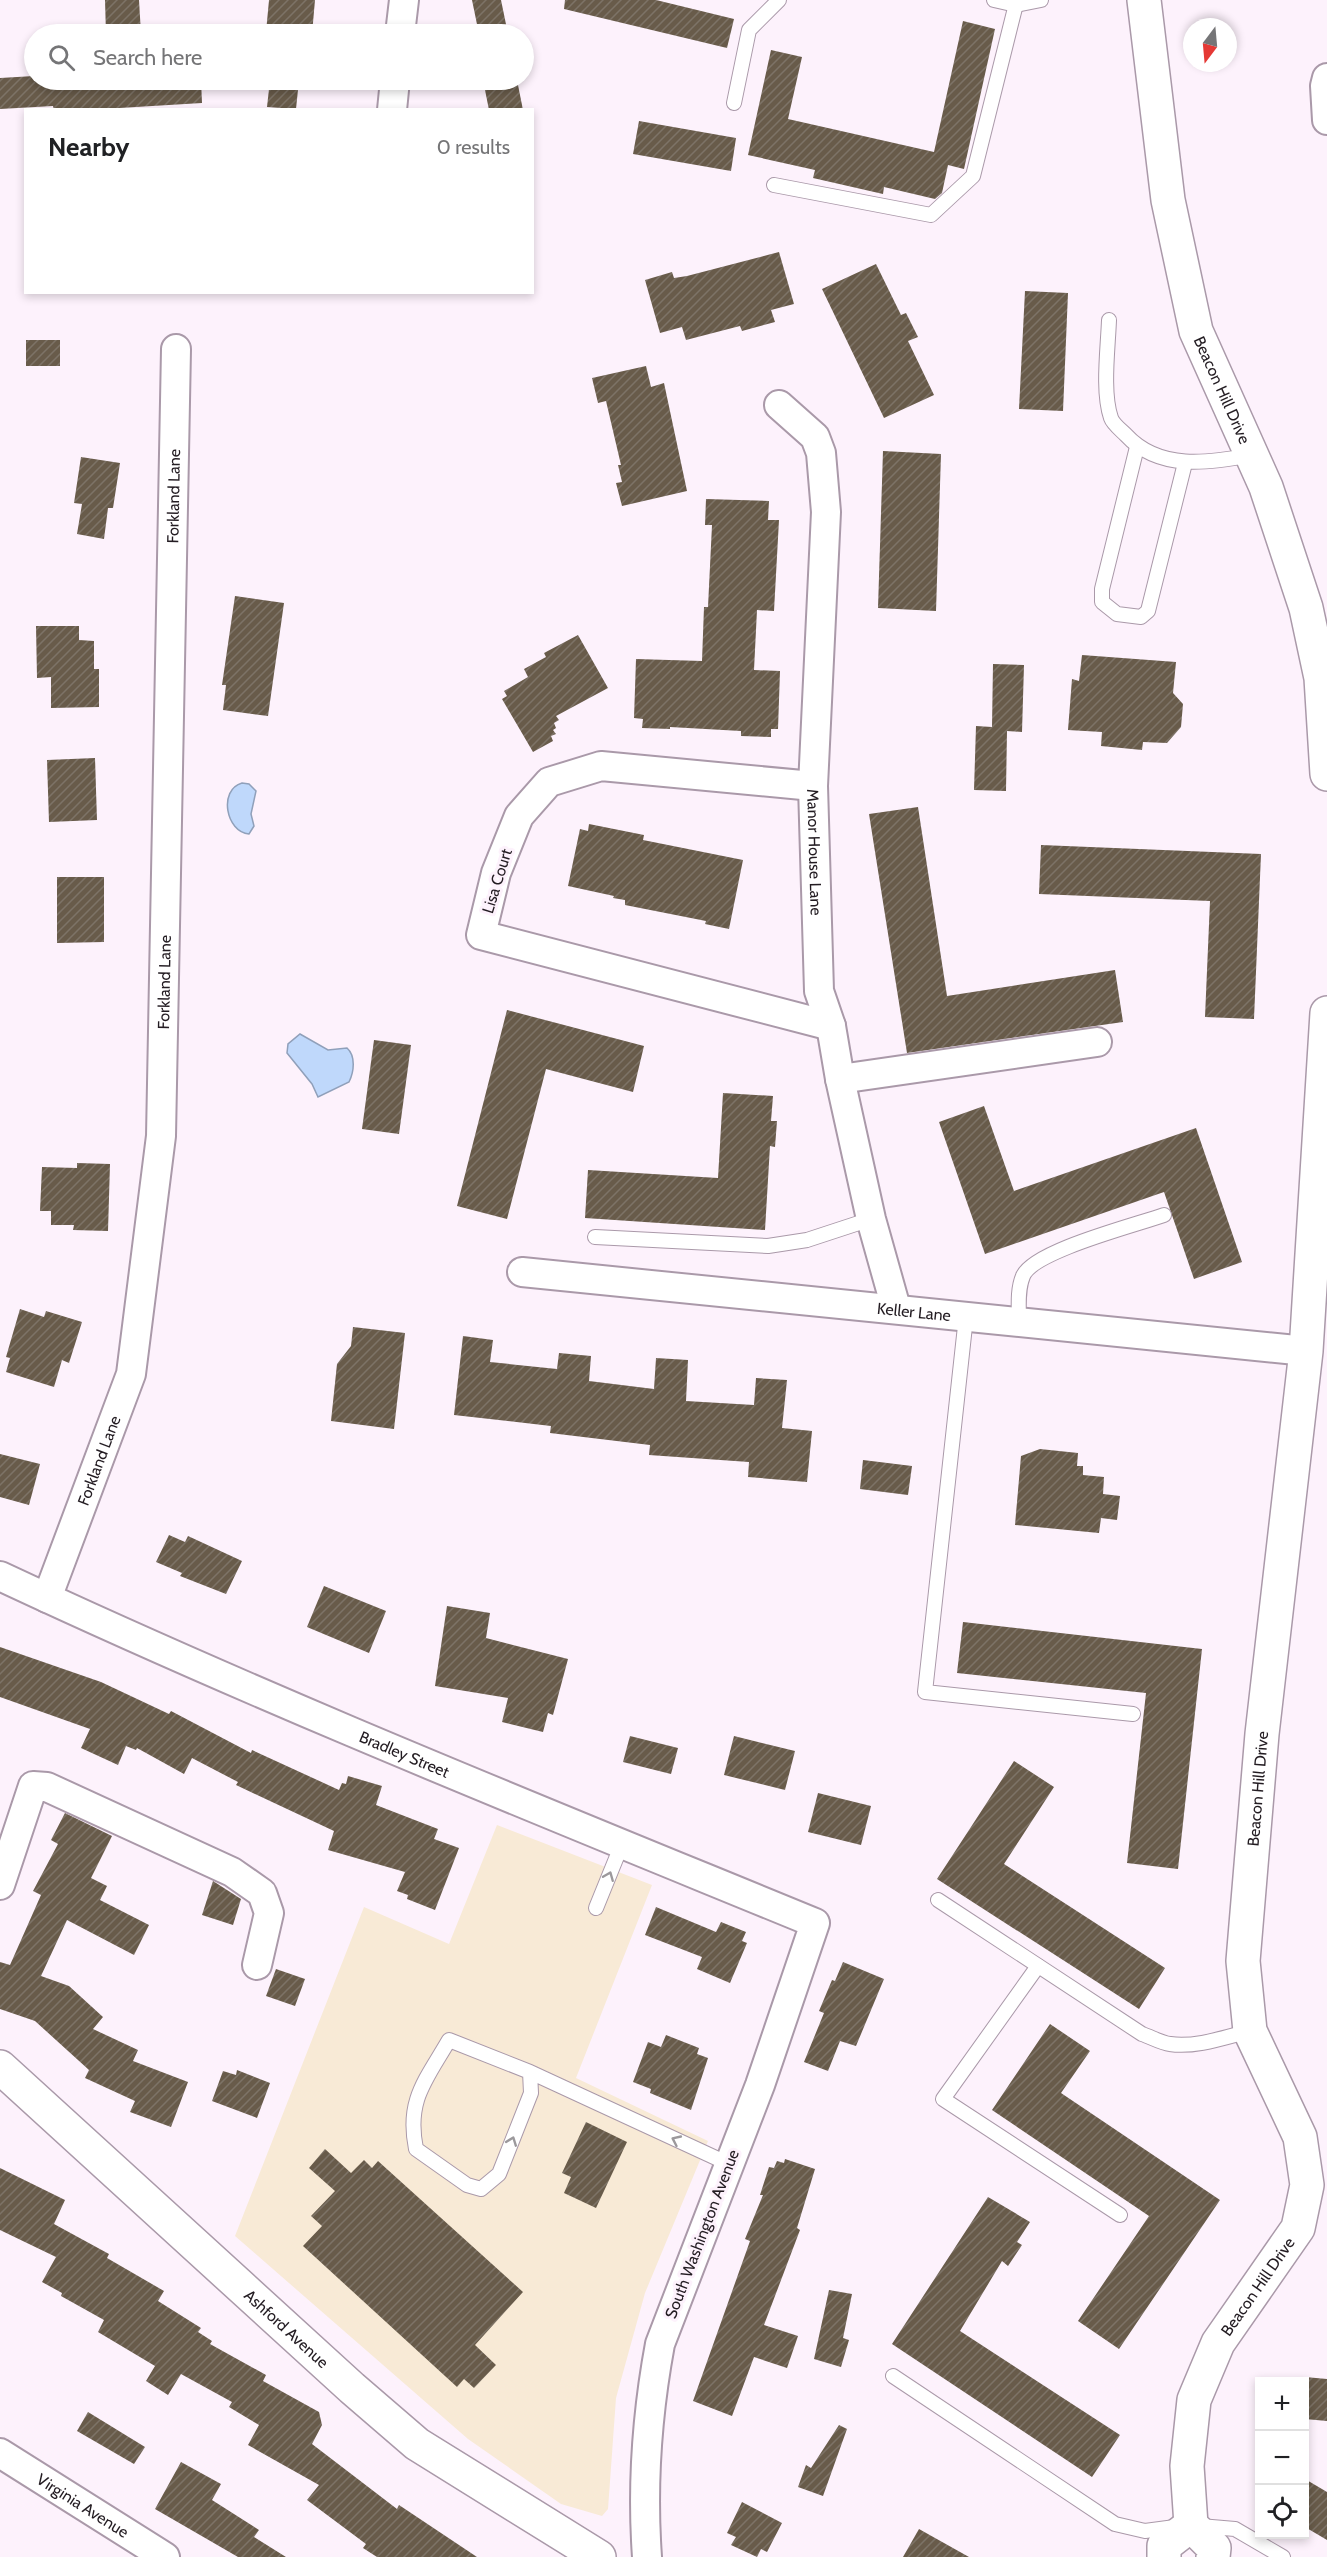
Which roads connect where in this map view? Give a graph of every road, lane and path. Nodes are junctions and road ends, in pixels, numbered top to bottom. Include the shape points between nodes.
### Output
1 (404, 0) edge
2 (779, 0) edge
3 (994, 0) edge
4 (1041, 0) edge
5 (1144, 0) edge
6 (1017, 2) edge
7 (401, 24) edge
8 (1327, 78) edge
9 (394, 90) edge
10 (734, 103) dead end
11 (392, 108) edge
12 (1327, 120) edge
13 (774, 184) dead end
14 (1109, 320) dead end
15 (176, 349) dead end
16 (779, 405) dead end
17 (1137, 447) junction
18 (1252, 456) junction
19 (1185, 463) junction
20 (1327, 774) edge
21 (813, 786) junction
22 (1327, 1013) edge
23 (831, 1026) junction
24 (1097, 1042) dead end
25 (840, 1079) junction
26 (1322, 1170) edge
27 (1164, 1215) dead end
28 (871, 1219) junction
29 (595, 1237) dead end
30 (522, 1272) dead end
31 (896, 1308) junction
32 (966, 1317) junction
33 (1019, 1322) junction
34 (1311, 1352) junction
35 (0, 1576) edge
36 (47, 1598) junction
37 (1132, 1714) dead end
38 (622, 1844) junction
39 (0, 1885) edge
40 (938, 1900) dead end
41 (596, 1908) dead end
42 (815, 1923) joint
43 (257, 1965) dead end
44 (1038, 1966) junction
45 (1250, 2031) junction
46 (0, 2067) edge
47 (530, 2072) junction
48 (729, 2164) junction
49 (1120, 2215) dead end
50 (893, 2376) dead end
51 (0, 2453) edge
52 (1191, 2525) junction
53 (165, 2557) edge
54 (598, 2557) edge
55 (647, 2557) edge
56 (1164, 2557) edge
57 (1213, 2557) edge
58 (1283, 2557) edge

1 - 7 street
2 - 10 lane via 749,30
3 - 6 lane
4 - 6 lane
5 - 18 street, Beacon Hill Drive via 1168,200 1196,331
6 - 13 lane via 973,176 931,215
8 - 12 street
9 - 11 street
14 - 17 lane via 1106,382 1111,419
15 - 36 street, Forkland Lane via 161,1136 131,1374
16 - 21 street, Manor House Lane via 815,437 821,453 826,512
17 - 19 lane
17 - 19 lane via 1102,589 1102,602 1117,614 1141,617 1148,611
18 - 19 lane
18 - 20 street, Beacon Hill Drive via 1306,608 1321,678
21 - 23 street, Manor House Lane via 819,991
21 - 23 street, Lisa Court via 601,766 549,782 519,816 496,873 481,934
22 - 26 street, Beacon Hill Drive
23 - 25 street, Manor House Lane
24 - 25 street
25 - 28 street, Manor House Lane
26 - 34 street, Beacon Hill Drive
27 - 33 lane via 1049,1253 1029,1267 1023,1276
28 - 29 lane via 807,1240 768,1246
28 - 31 street, Manor House Lane
30 - 31 street, Keller Lane
31 - 32 street, Keller Lane
32 - 33 street, Keller Lane
32 - 37 lane via 925,1692
33 - 34 street, Keller Lane
34 - 45 street, Beacon Hill Drive via 1262,1734 1243,1961
35 - 36 street, Bradley Street
36 - 38 street, Bradley Street via 410,1757
41 -> 38 lane
38 - 42 street, Bradley Street
39 - 43 street via 33,1786 47,1787 232,1872 262,1893 269,1913
40 - 44 lane
42 - 48 street, South Washington Avenue
44 - 45 lane via 1142,2034 1169,2044 1208,2041
44 - 49 lane via 943,2099
45 - 52 street, Beacon Hill Drive via 1300,2137 1307,2185 1298,2228 1218,2343 1194,2400 1187,2466
46 - 54 street, Ashford Avenue via 417,2444
47 -> 47 lane via 449,2040 418,2093 414,2114 416,2149 467,2185 481,2188 499,2174 531,2093
48 -> 47 lane
48 - 55 street, South Washington Avenue via 660,2344 652,2386 644,2515
50 - 52 lane via 1115,2524 1145,2531
51 - 53 street, Virginia Avenue
52 - 56 street via 1164,2546
52 - 57 street via 1214,2547
52 - 58 lane via 1235,2529

